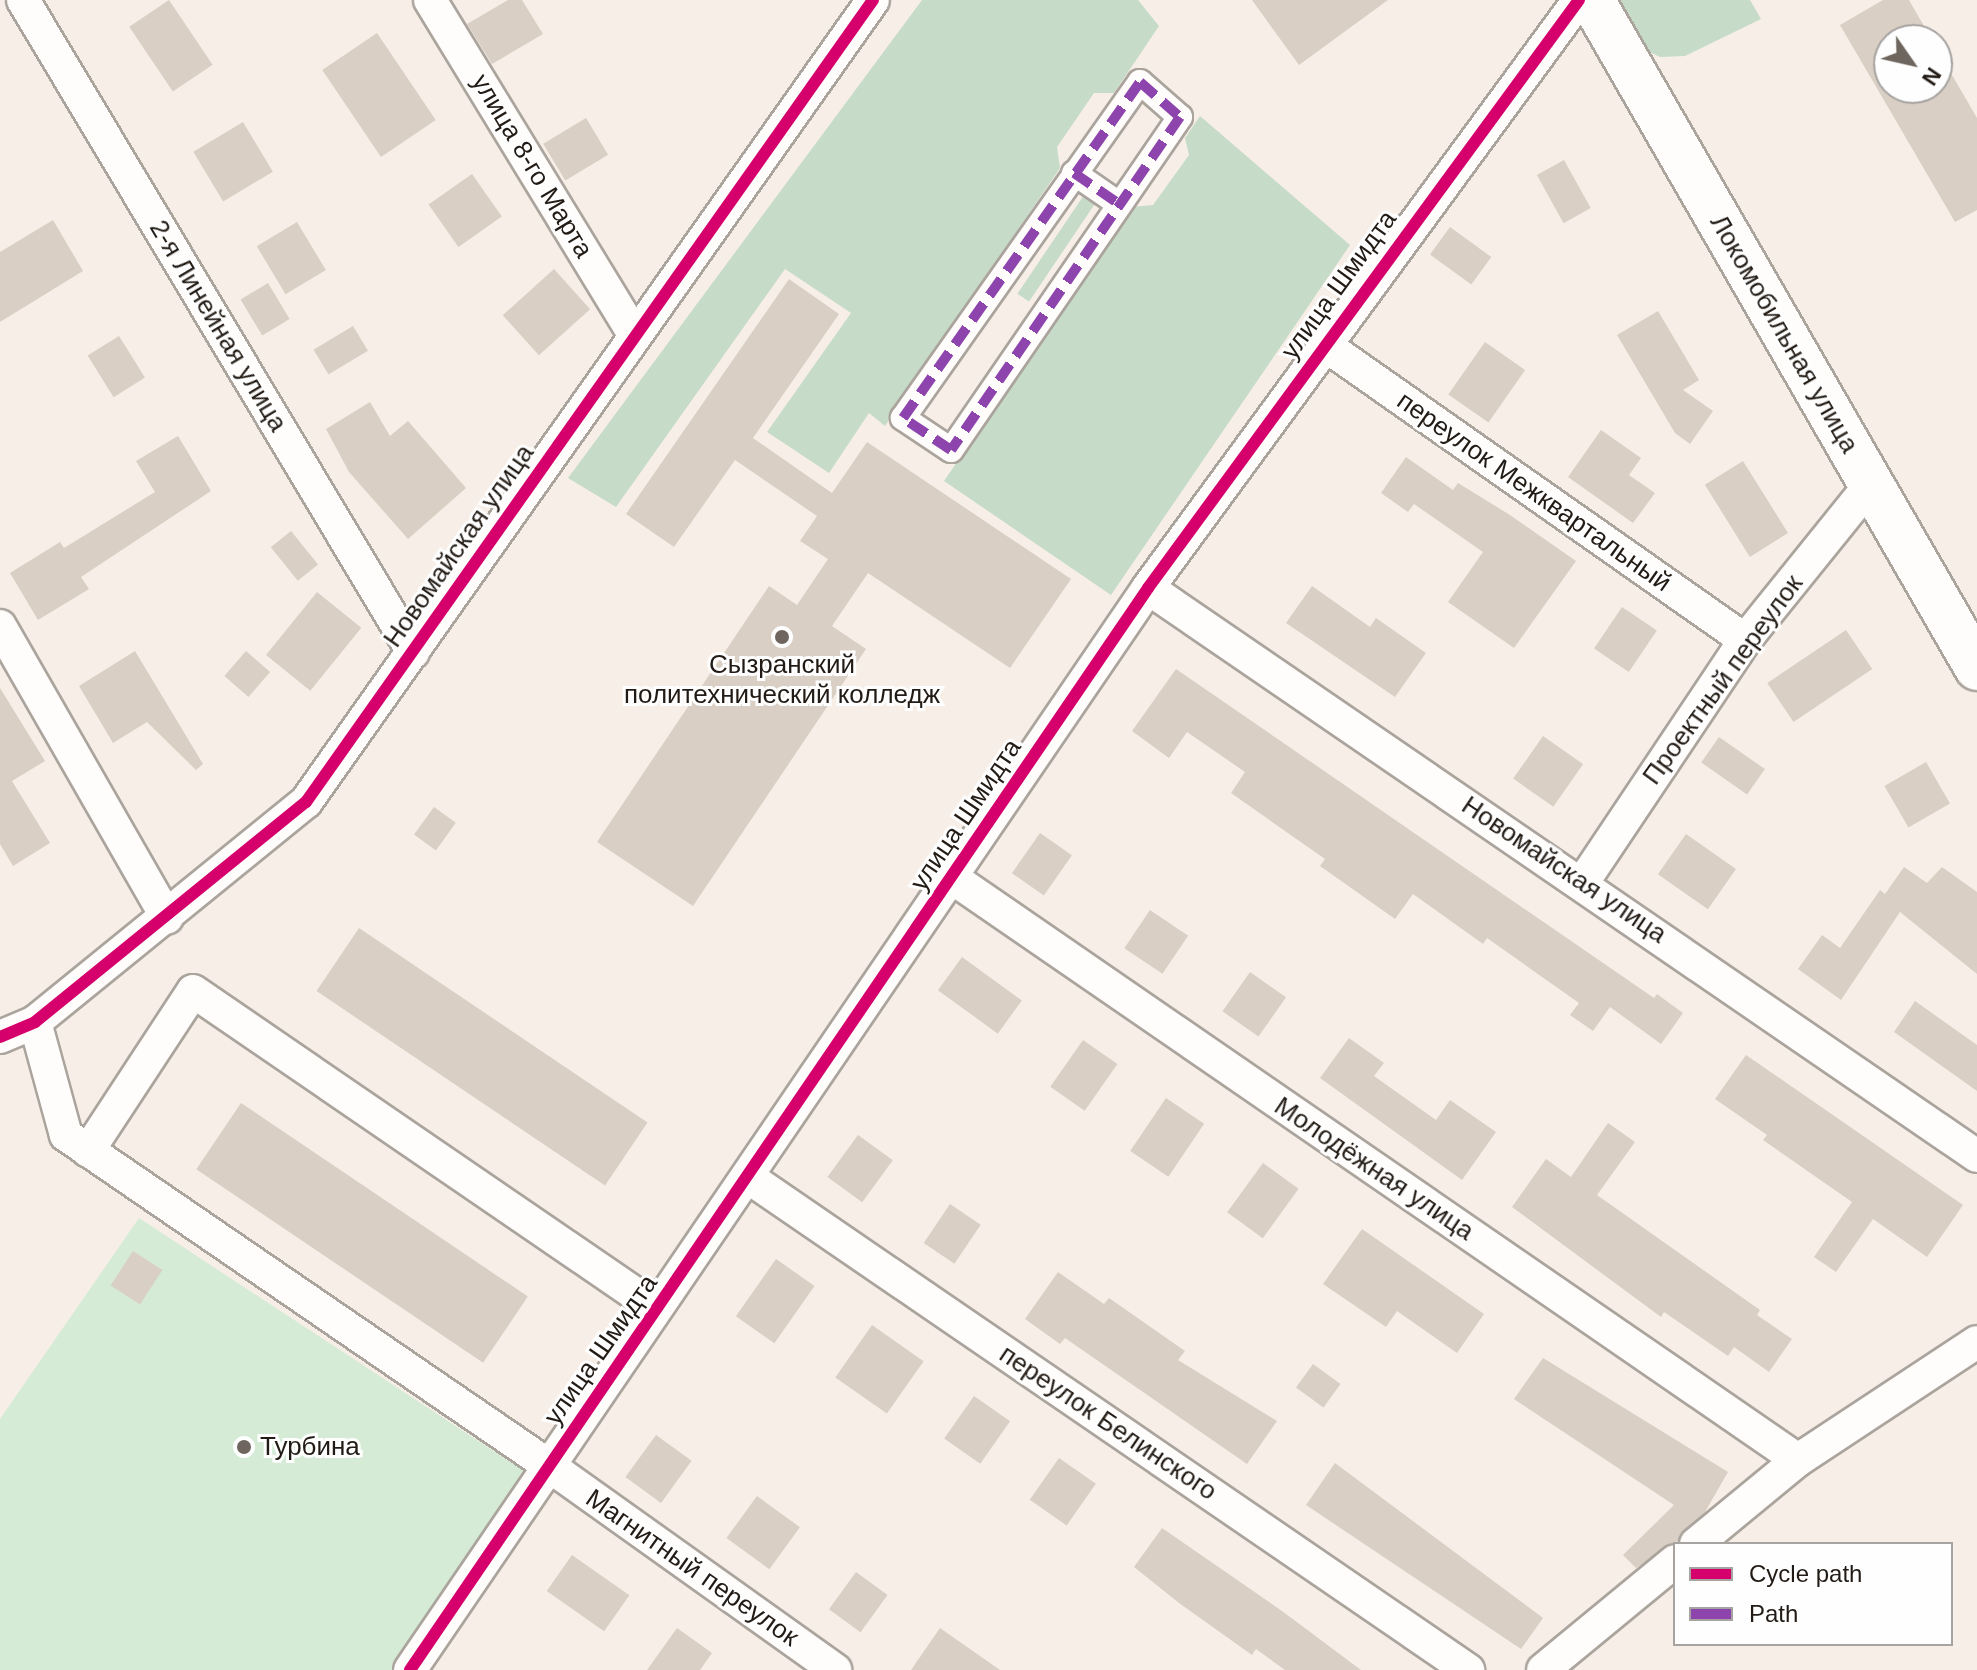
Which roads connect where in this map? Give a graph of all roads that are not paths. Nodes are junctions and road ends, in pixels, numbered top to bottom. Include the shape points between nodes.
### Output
1 (23, 0) edge
2 (430, 0) edge
3 (873, 0) edge
4 (1579, 0) edge
5 (1592, 0) edge
6 (1074, 173) junction
7 (1119, 204) junction
8 (633, 332) junction
9 (1322, 343) junction
10 (1871, 484) junction
11 (1148, 588) junction
12 (0, 626) edge
13 (1745, 640) junction
14 (413, 652) junction
15 (1977, 668) edge
16 (951, 877) junction
17 (1583, 882) junction
18 (167, 918) junction
19 (35, 1022) junction
20 (0, 1037) edge
21 (88, 1151) junction
22 (1977, 1156) edge
23 (748, 1177) junction
24 (656, 1308) junction
25 (1977, 1342) edge
26 (1798, 1460) junction
27 (548, 1465) junction
28 (1698, 1542) edge
29 (1673, 1563) edge
30 (410, 1670) edge
31 (835, 1670) edge
32 (1468, 1670) edge
33 (1543, 1670) edge

1 - 14 street, 2-я Линейная улица
2 - 8 street, улица 8-го Марта
3 - 8 street, Новомайская улица
4 - 9 street, улица Шмидта
5 - 10 main road, Локомобильная улица
6 - 7 street
6 - 7 street via 1140,82 1180,117
6 - 7 street via 903,418 951,450
8 - 14 street, Новомайская улица
9 - 11 street, улица Шмидта
9 - 13 street, переулок Межквартальный
10 - 13 street, Проектный переулок
10 - 15 main road, Локомобильная улица
11 - 16 street, улица Шмидта
11 - 17 street, Новомайская улица
12 - 18 street
13 - 17 street, Проектный переулок
14 - 18 street, Новомайская улица via 306,802
16 - 23 street, улица Шмидта
16 - 26 street, Молодёжная улица
17 - 22 street, Новомайская улица
18 - 19 street, Новомайская улица
19 - 20 street, Новомайская улица
19 - 21 street, улица Шмидта via 66,1135
21 - 24 street via 193,991
21 - 27 street, улица Шмидта
23 - 24 street, улица Шмидта
23 - 32 street, переулок Белинского
24 - 27 street, улица Шмидта
25 - 26 street
26 - 28 street
27 - 30 street, улица Шмидта
27 - 31 street, Магнитный переулок
29 - 33 street

